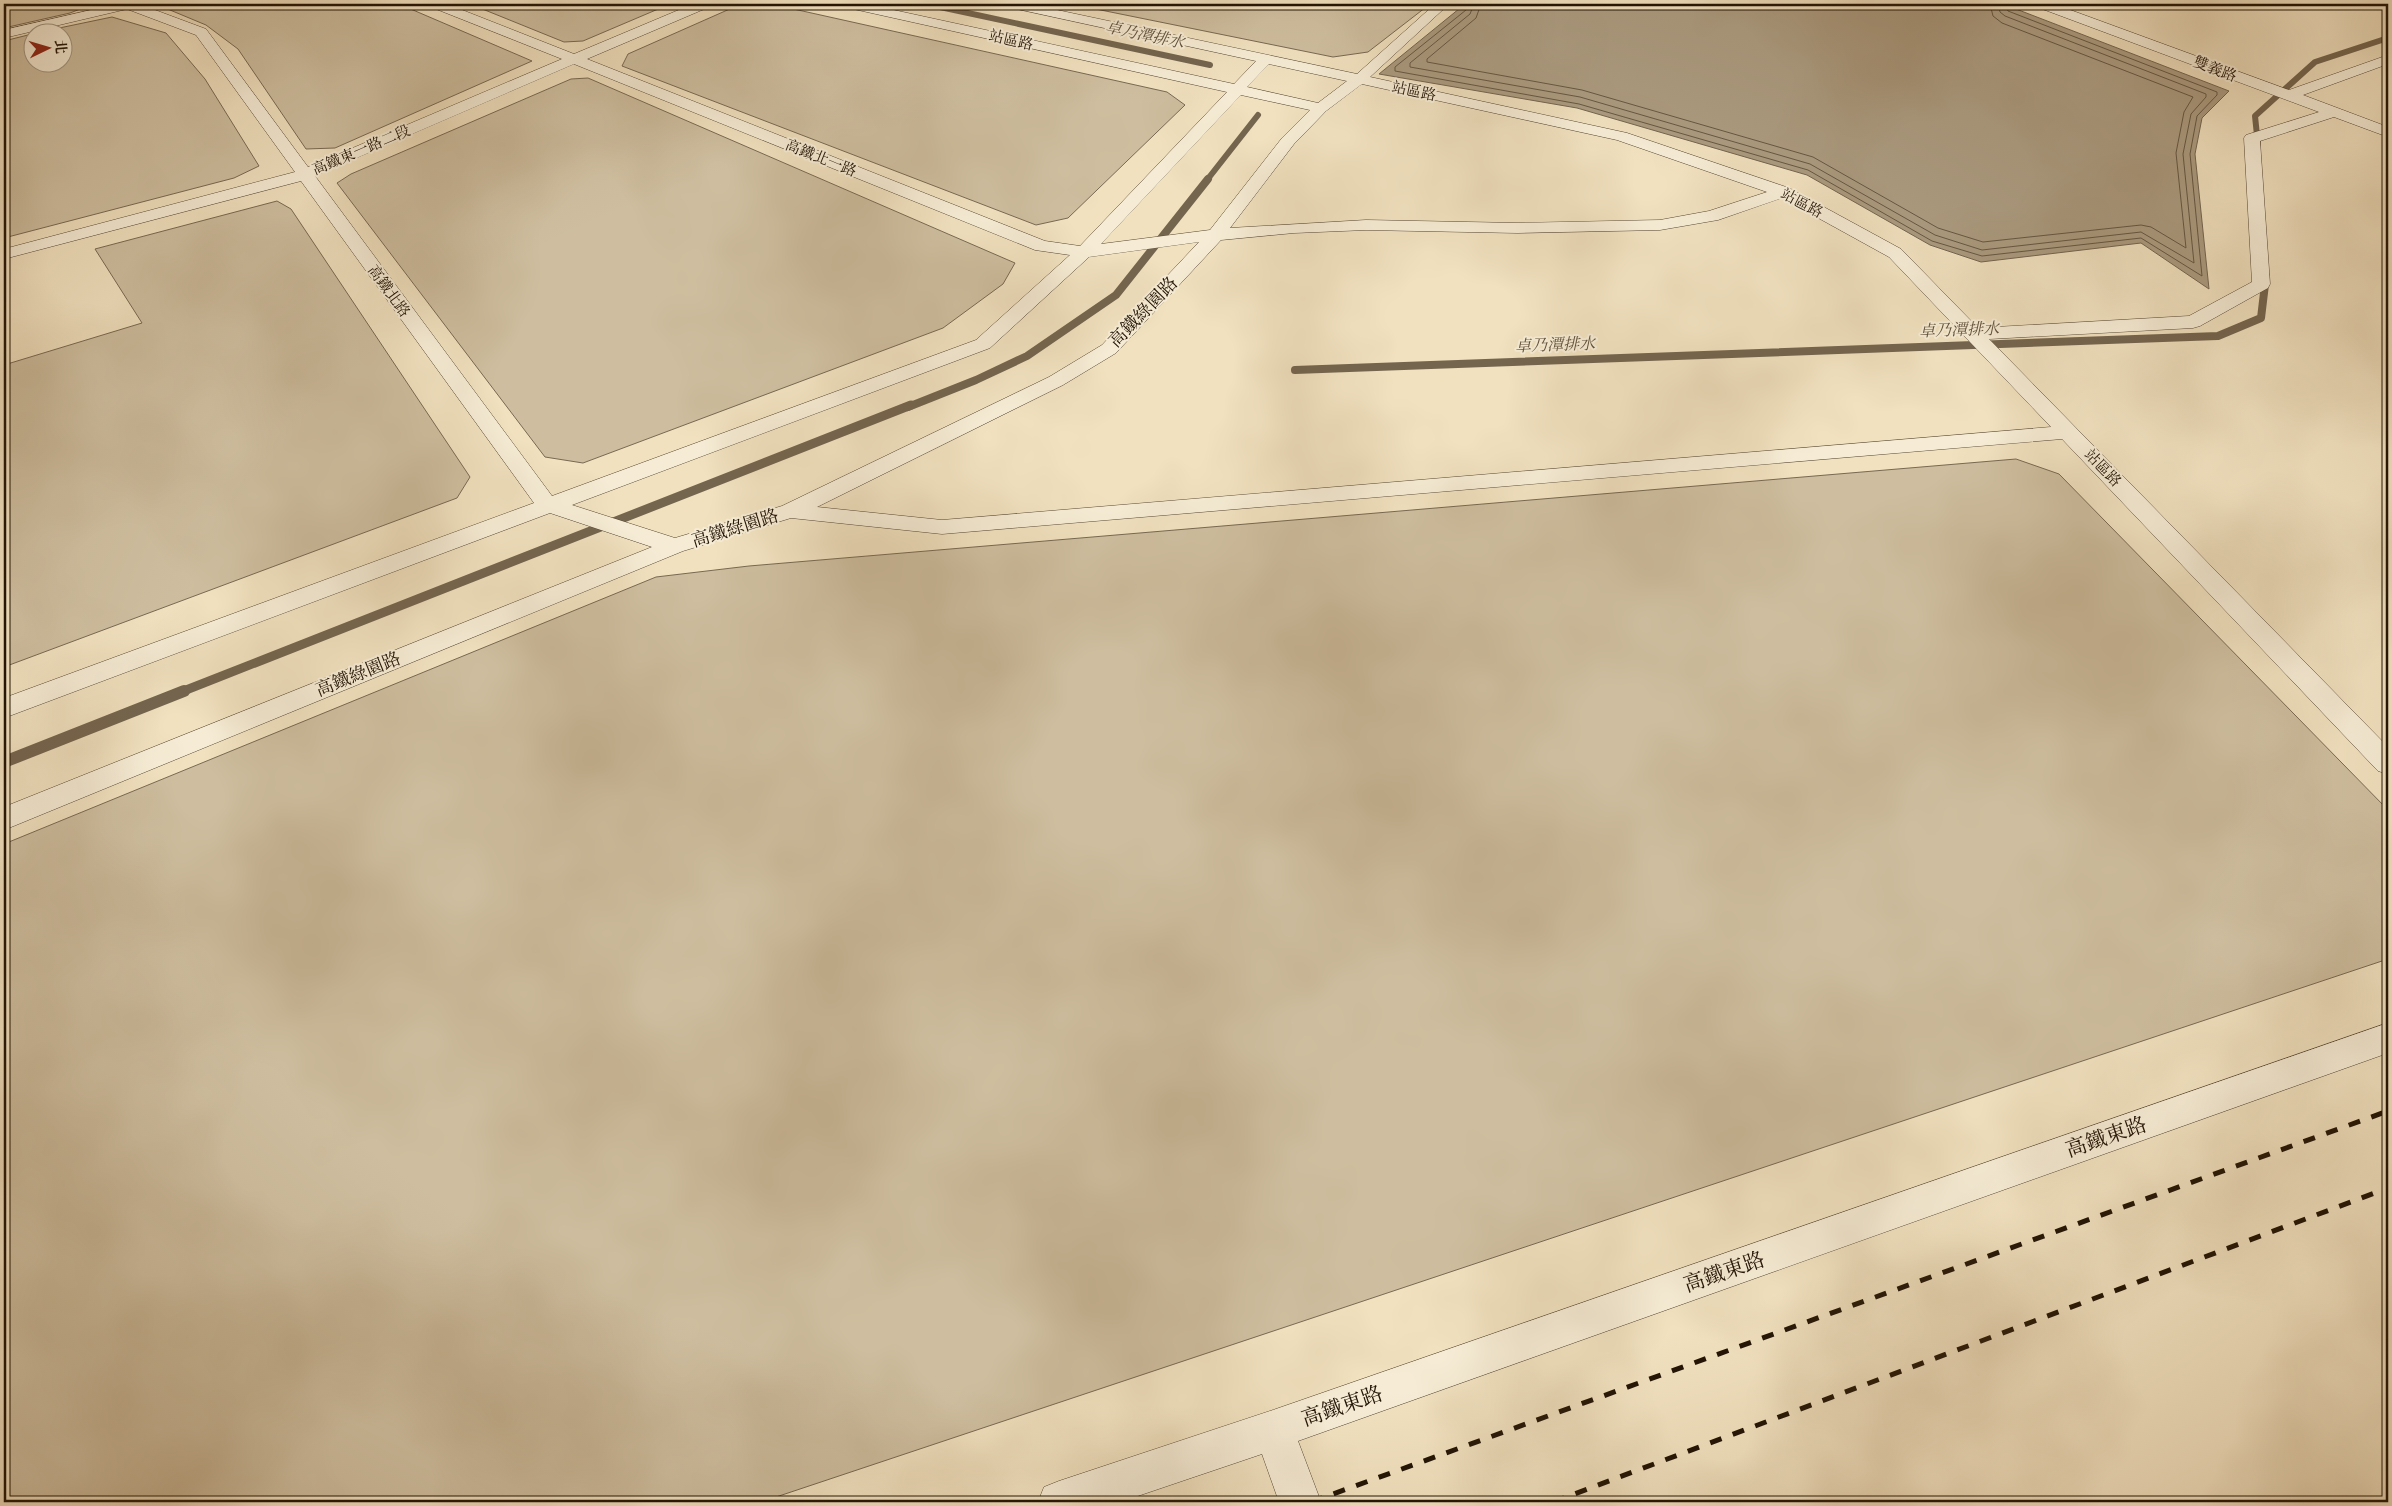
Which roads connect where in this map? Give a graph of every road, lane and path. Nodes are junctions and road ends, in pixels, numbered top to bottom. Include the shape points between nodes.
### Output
1 (129, 4) edge
2 (436, 4) edge
3 (704, 4) edge
4 (848, 4) edge
5 (1012, 4) edge
6 (1442, 4) edge
7 (2042, 4) edge
8 (4, 34) edge
9 (1267, 58) junction
10 (576, 59) junction
11 (2388, 59) edge
12 (1362, 78) junction
13 (1235, 90) junction
14 (2288, 96) junction
15 (1321, 108) junction
16 (2334, 112) junction
17 (2388, 132) edge
18 (303, 175) junction
19 (1783, 192) junction
20 (1216, 235) junction
21 (1084, 252) junction
22 (4, 254) edge
23 (1981, 341) junction
24 (2068, 432) junction
25 (547, 505) junction
26 (790, 511) junction
27 (675, 546) junction
28 (4, 708) edge
29 (2388, 764) edge
30 (4, 819) edge
31 (2388, 1038) edge
32 (1273, 1430) junction
33 (1059, 1502) edge
34 (1300, 1502) edge

1 - 8 street
1 - 18 street, 高鐵北路 via 201,32
2 - 10 street, 高鐵北一路
3 - 10 street, 高鐵東一路二段
4 - 13 street, 站區路
5 - 9 street, 站區路
6 - 12 street, 高鐵綠園路
7 - 14 street, 雙義路
9 - 12 street, 站區路
9 - 13 street
10 - 18 street, 高鐵東一路二段
10 - 21 street, 高鐵北一路 via 1041,246
11 - 14 street
12 - 15 street, 高鐵綠園路
12 - 19 street, 站區路 via 1621,136
13 - 15 street, 站區路
13 - 21 street
14 - 16 street, 雙義路
15 - 20 street, 高鐵綠園路 via 1288,141
16 - 17 street, 雙義路
16 - 23 street via 2252,138 2261,284 2193,322
18 - 22 street, 高鐵東一路二段
18 - 25 street, 高鐵北路
19 - 20 street, 高鐵北一路 via 1712,216 1660,225 1518,228 1366,225
19 - 23 street, 站區路 via 1895,253
20 - 21 street, 高鐵北一路
20 - 26 street, 高鐵綠園路 via 1109,349 1056,381
21 - 25 street via 983,344
23 - 24 street, 站區路
24 - 26 street via 942,527
24 - 29 street, 站區路
25 - 27 street
25 - 28 street
26 - 27 street, 高鐵綠園路
27 - 30 street, 高鐵綠園路
31 - 32 street, 高鐵東路
32 - 33 street, 高鐵東路
32 - 34 street

